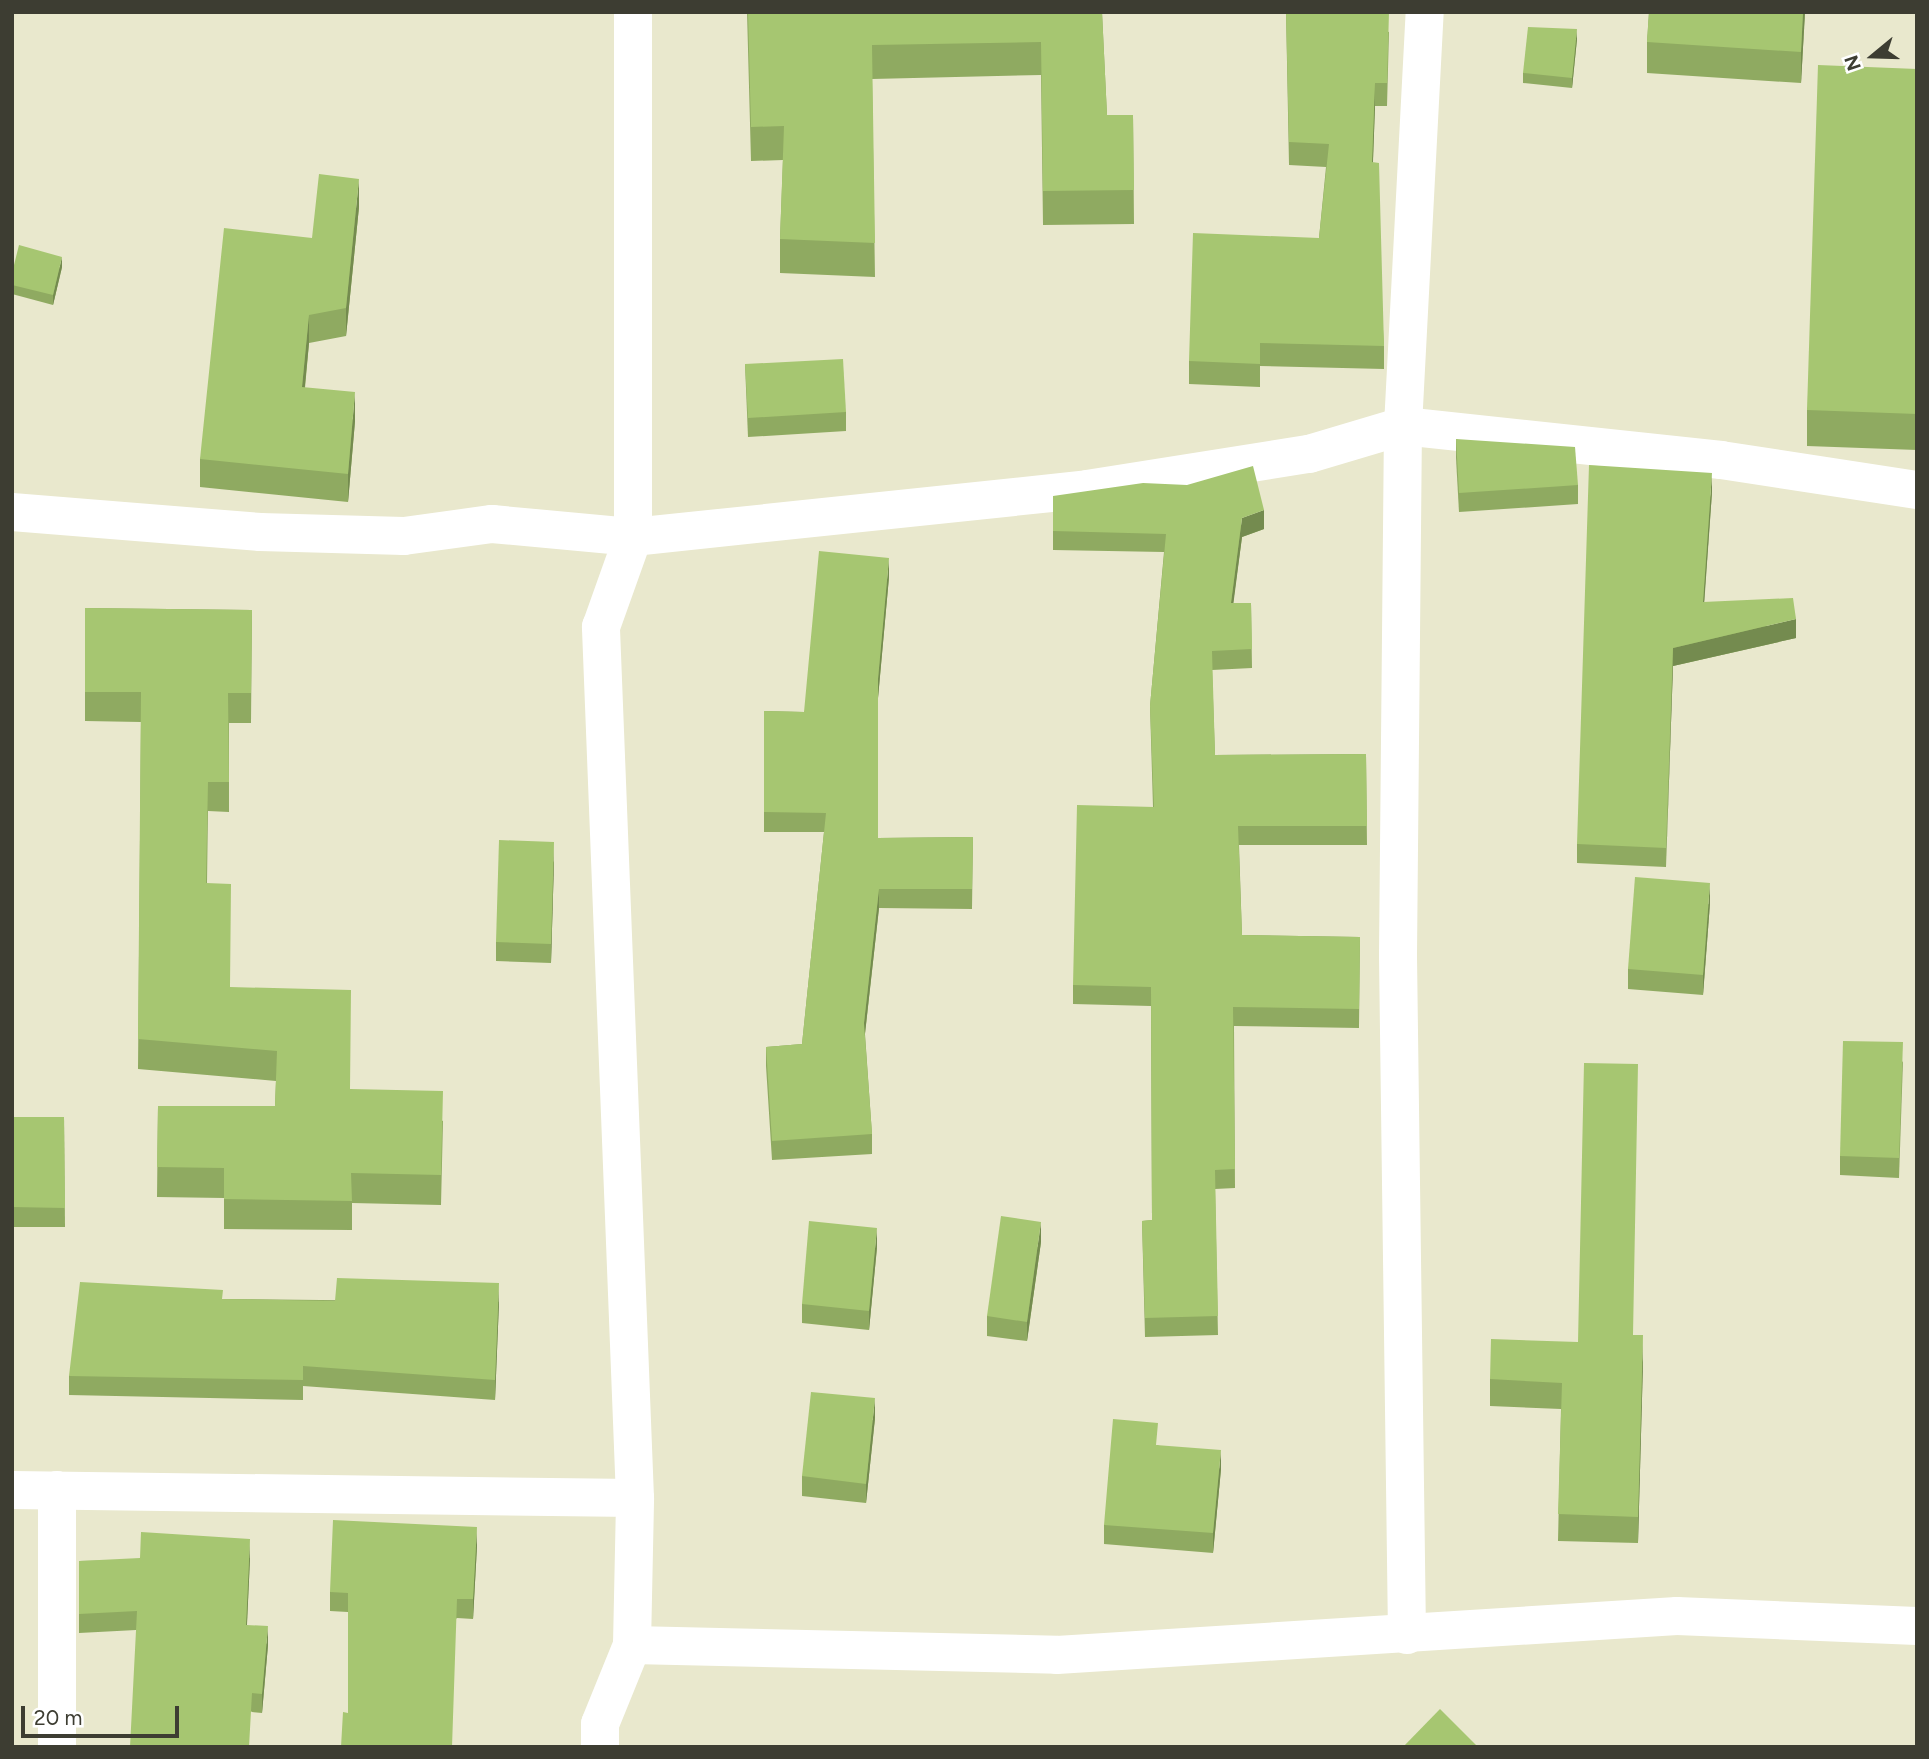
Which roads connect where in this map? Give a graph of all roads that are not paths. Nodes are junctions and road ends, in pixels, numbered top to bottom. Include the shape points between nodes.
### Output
1 (633, 12) edge
2 (1425, 12) edge
3 (1403, 426) junction
4 (1917, 490) edge
5 (12, 512) edge
6 (633, 537) junction
7 (12, 1490) edge
8 (57, 1490) junction
9 (635, 1498) junction
10 (1917, 1626) edge
11 (1407, 1635) junction
12 (632, 1645) junction
13 (57, 1747) edge
14 (600, 1747) edge

1 - 6 street
2 - 3 street
3 - 4 street via 1721,460
3 - 6 street via 1309,454 1087,489
3 - 11 street via 1398,954
5 - 6 street via 273,533 404,536 492,524
6 - 9 street via 600,626
7 - 8 street
8 - 9 street
8 - 13 street
9 - 12 street
10 - 11 street via 1677,1616
11 - 12 street via 1057,1655
12 - 14 street via 600,1724

